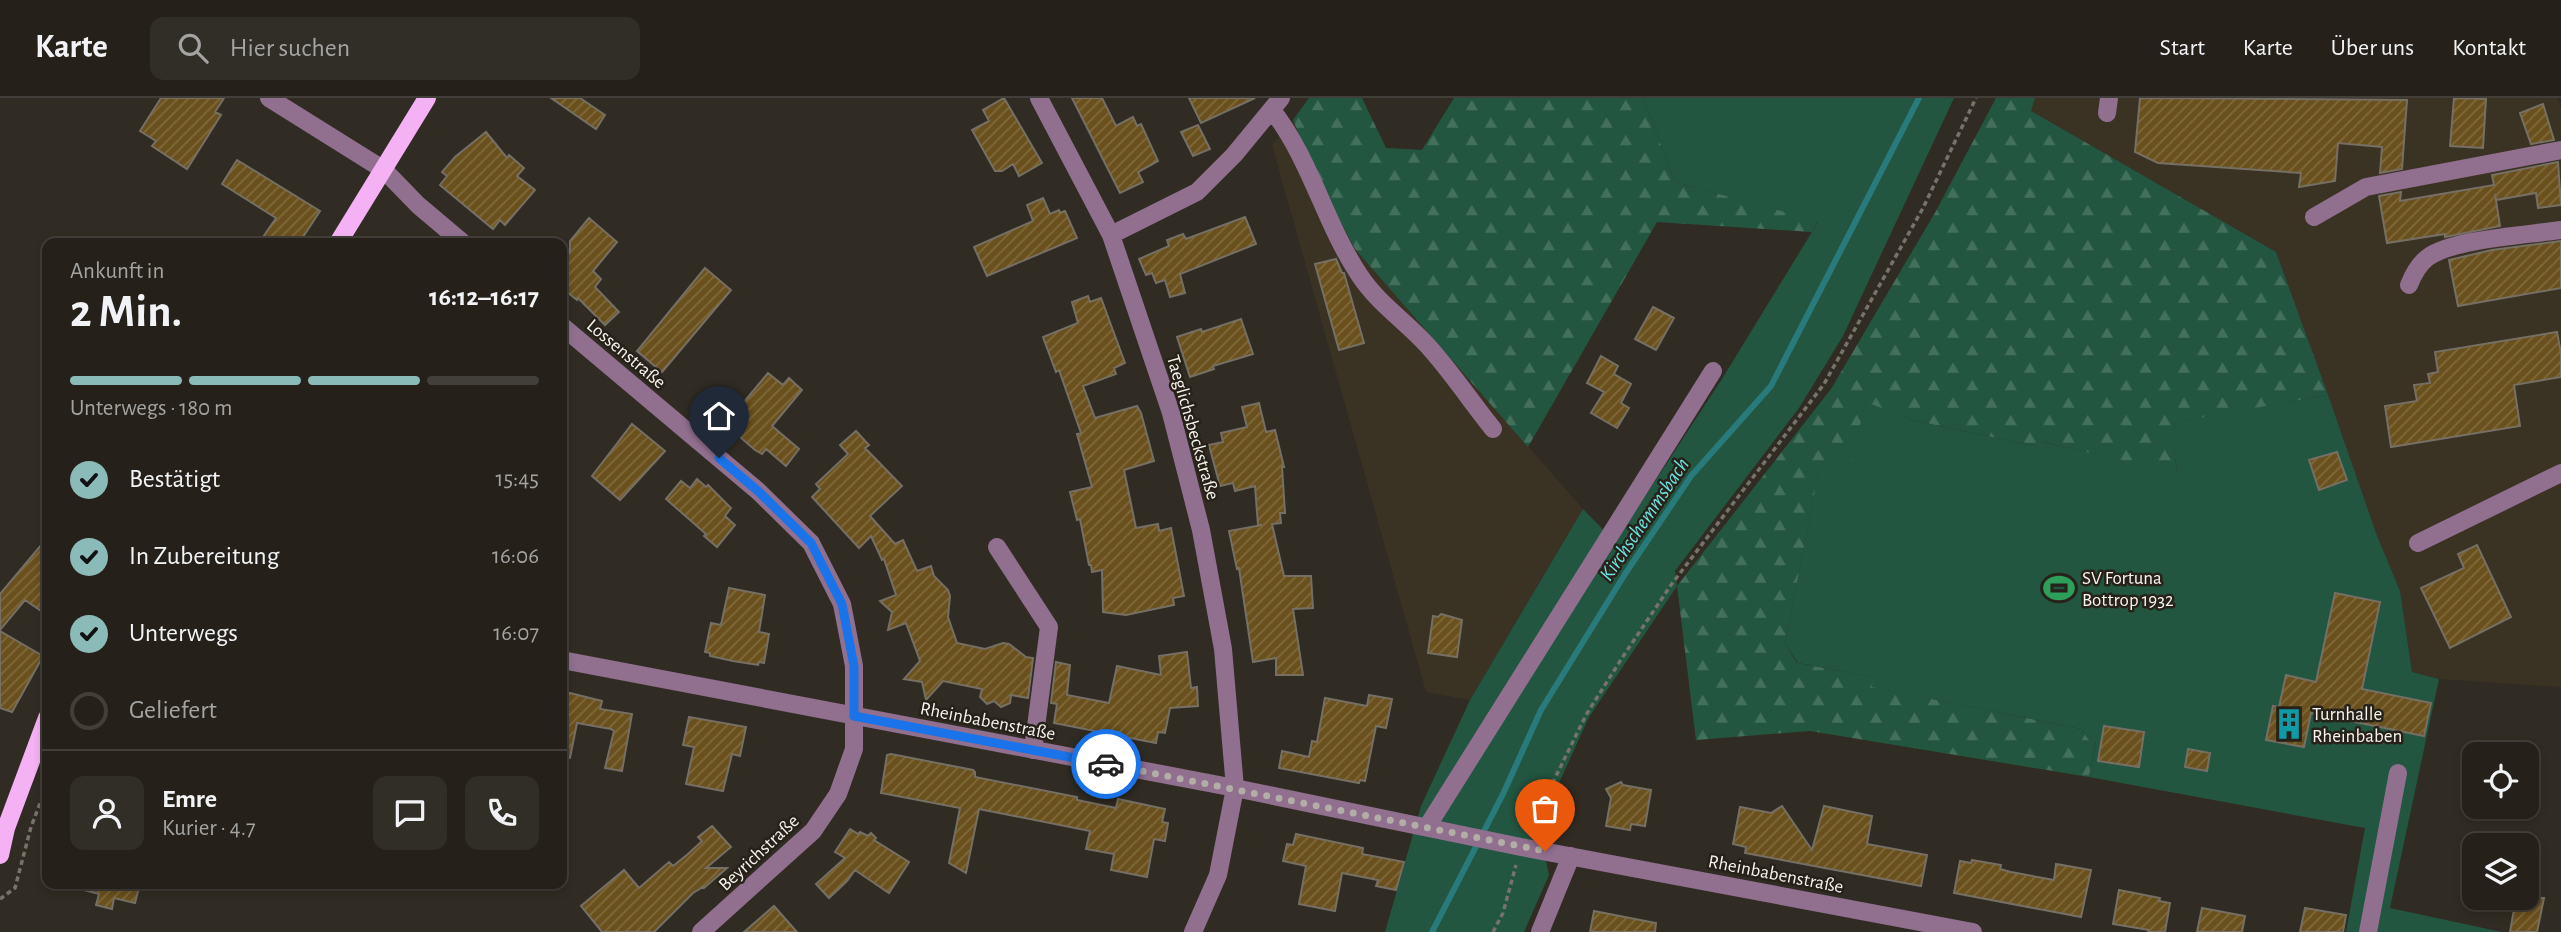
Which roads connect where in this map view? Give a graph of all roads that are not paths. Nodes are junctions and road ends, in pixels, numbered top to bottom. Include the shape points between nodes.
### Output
1 (269, 98) edge
2 (427, 98) edge
3 (1039, 98) edge
4 (1277, 104) edge
5 (2561, 150) edge
6 (384, 170) junction
7 (2314, 216) dead end
8 (2561, 230) edge
9 (1111, 235) junction
10 (341, 238) edge
11 (457, 238) edge
12 (2409, 285) dead end
13 (567, 330) edge
14 (1713, 371) dead end
15 (1493, 429) dead end
16 (2561, 473) edge
17 (2418, 543) dead end
18 (997, 547) dead end
19 (567, 661) edge
20 (854, 716) junction
21 (42, 731) edge
22 (1032, 750) junction
23 (2398, 773) dead end
24 (1235, 788) junction
25 (1427, 827) junction
26 (0, 855) edge
27 (1571, 856) junction
28 (701, 932) edge
29 (1194, 932) edge
30 (1539, 932) edge
31 (1973, 932) edge
32 (2368, 932) edge

1 - 6 street
2 - 6 main road
3 - 9 street, Taeglichsbeckstraße
4 - 9 street via 1197,192
4 - 15 street via 1358,274 1375,298 1430,349
5 - 7 street via 2366,187
6 - 10 main road
6 - 11 street
8 - 12 street via 2441,250 2417,267
9 - 24 street, Taeglichsbeckstraße via 1171,414 1201,530 1223,649
13 - 20 street, Lossenstraße via 758,491 811,543 842,604 854,666
14 - 25 street
16 - 17 street
18 - 22 street via 1049,627
19 - 20 street, Rheinbabenstraße
20 - 22 street, Rheinbabenstraße
20 - 28 street, Beyrichstraße via 853,748 838,794 813,831
21 - 26 main road
22 - 24 street, Rheinbabenstraße
23 - 32 street
24 - 25 street, Rheinbabenstraße
24 - 29 street, Taeglichsbeckstraße via 1218,875
25 - 27 street, Rheinbabenstraße
27 - 30 street
27 - 31 street, Rheinbabenstraße

